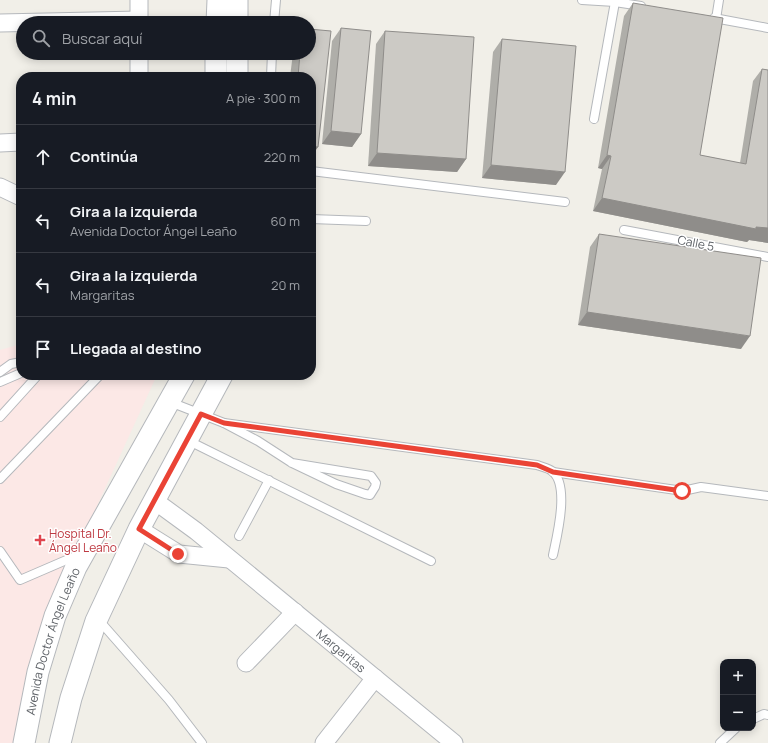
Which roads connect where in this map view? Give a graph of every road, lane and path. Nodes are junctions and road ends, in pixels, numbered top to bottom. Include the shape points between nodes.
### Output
1 (139, 0) edge
2 (218, 0) edge
3 (237, 0) edge
4 (276, 0) edge
5 (582, 0) edge
6 (719, 0) edge
7 (602, 1) edge
8 (614, 2) junction
9 (653, 8) edge
10 (139, 16) edge
11 (217, 16) edge
12 (237, 16) edge
13 (275, 16) edge
14 (0, 24) edge
15 (16, 24) edge
16 (768, 28) edge
17 (139, 60) edge
18 (216, 60) edge
19 (237, 60) edge
20 (272, 60) edge
21 (139, 72) edge
22 (216, 72) edge
23 (237, 72) edge
24 (271, 72) edge
25 (594, 119) dead end
26 (16, 142) edge
27 (0, 143) edge
28 (316, 172) edge
29 (0, 188) edge
30 (16, 195) edge
31 (565, 202) dead end
32 (316, 219) edge
33 (366, 221) dead end
34 (624, 230) dead end
35 (768, 257) edge
36 (16, 363) edge
37 (0, 372) edge
38 (16, 375) edge
39 (33, 380) edge
40 (95, 380) edge
41 (181, 380) edge
42 (219, 380) edge
43 (0, 382) edge
44 (169, 402) junction
45 (201, 414) junction
46 (0, 417) edge
47 (224, 423) junction
48 (260, 428) junction
49 (187, 440) junction
50 (258, 441) junction
51 (292, 463) junction
52 (553, 472) junction
53 (0, 479) edge
54 (269, 480) junction
55 (768, 496) edge
56 (155, 501) junction
57 (139, 529) junction
58 (239, 536) dead end
59 (0, 551) edge
60 (554, 555) dead end
61 (80, 559) junction
62 (229, 559) junction
63 (431, 561) dead end
64 (295, 612) junction
65 (96, 621) junction
66 (246, 663) dead end
67 (375, 678) junction
68 (766, 714) edge
69 (756, 718) edge
70 (733, 731) edge
71 (24, 743) edge
72 (60, 743) edge
73 (202, 743) edge
74 (324, 743) edge
75 (454, 743) edge
76 (720, 743) edge

1 - 10 street
2 - 11 street
3 - 12 street
4 - 13 lane
5 - 7 lane
6 - 16 lane via 712,18
7 - 8 lane
8 - 9 lane
8 - 25 lane
14 - 15 street
17 - 21 street
18 - 22 street
19 - 23 street
20 - 24 lane
26 - 27 street
28 - 31 lane
29 - 30 street
32 - 33 lane
34 - 35 lane, Calle 5
36 - 37 lane
38 - 43 lane
39 - 46 lane
40 - 53 lane
41 - 44 street, Avenida Doctor Ángel Leaño
42 - 45 street
44 - 45 lane
44 - 61 street, Avenida Doctor Ángel Leaño
45 - 47 lane
45 - 49 street
47 - 48 lane
47 - 50 lane
48 - 50 lane
48 - 52 lane via 537,465
49 - 54 lane
49 - 56 street
50 - 51 lane
51 - 51 lane via 336,484 365,494 370,495 375,487 376,483 371,476
52 - 55 lane via 682,491 701,487
52 - 60 lane via 561,487
54 - 58 lane
54 - 63 lane
56 - 57 street
56 - 62 street, Margaritas
57 - 62 street via 178,554
57 - 65 street
59 - 61 lane via 20,580 71,558
61 - 71 street, Avenida Doctor Ángel Leaño via 55,616 38,672
62 - 64 street, Margaritas
64 - 66 street
64 - 67 street, Margaritas
65 - 72 street via 71,698
65 - 73 lane via 104,626 170,700
67 - 74 street
67 - 75 street, Margaritas
68 - 69 lane
70 - 76 lane

